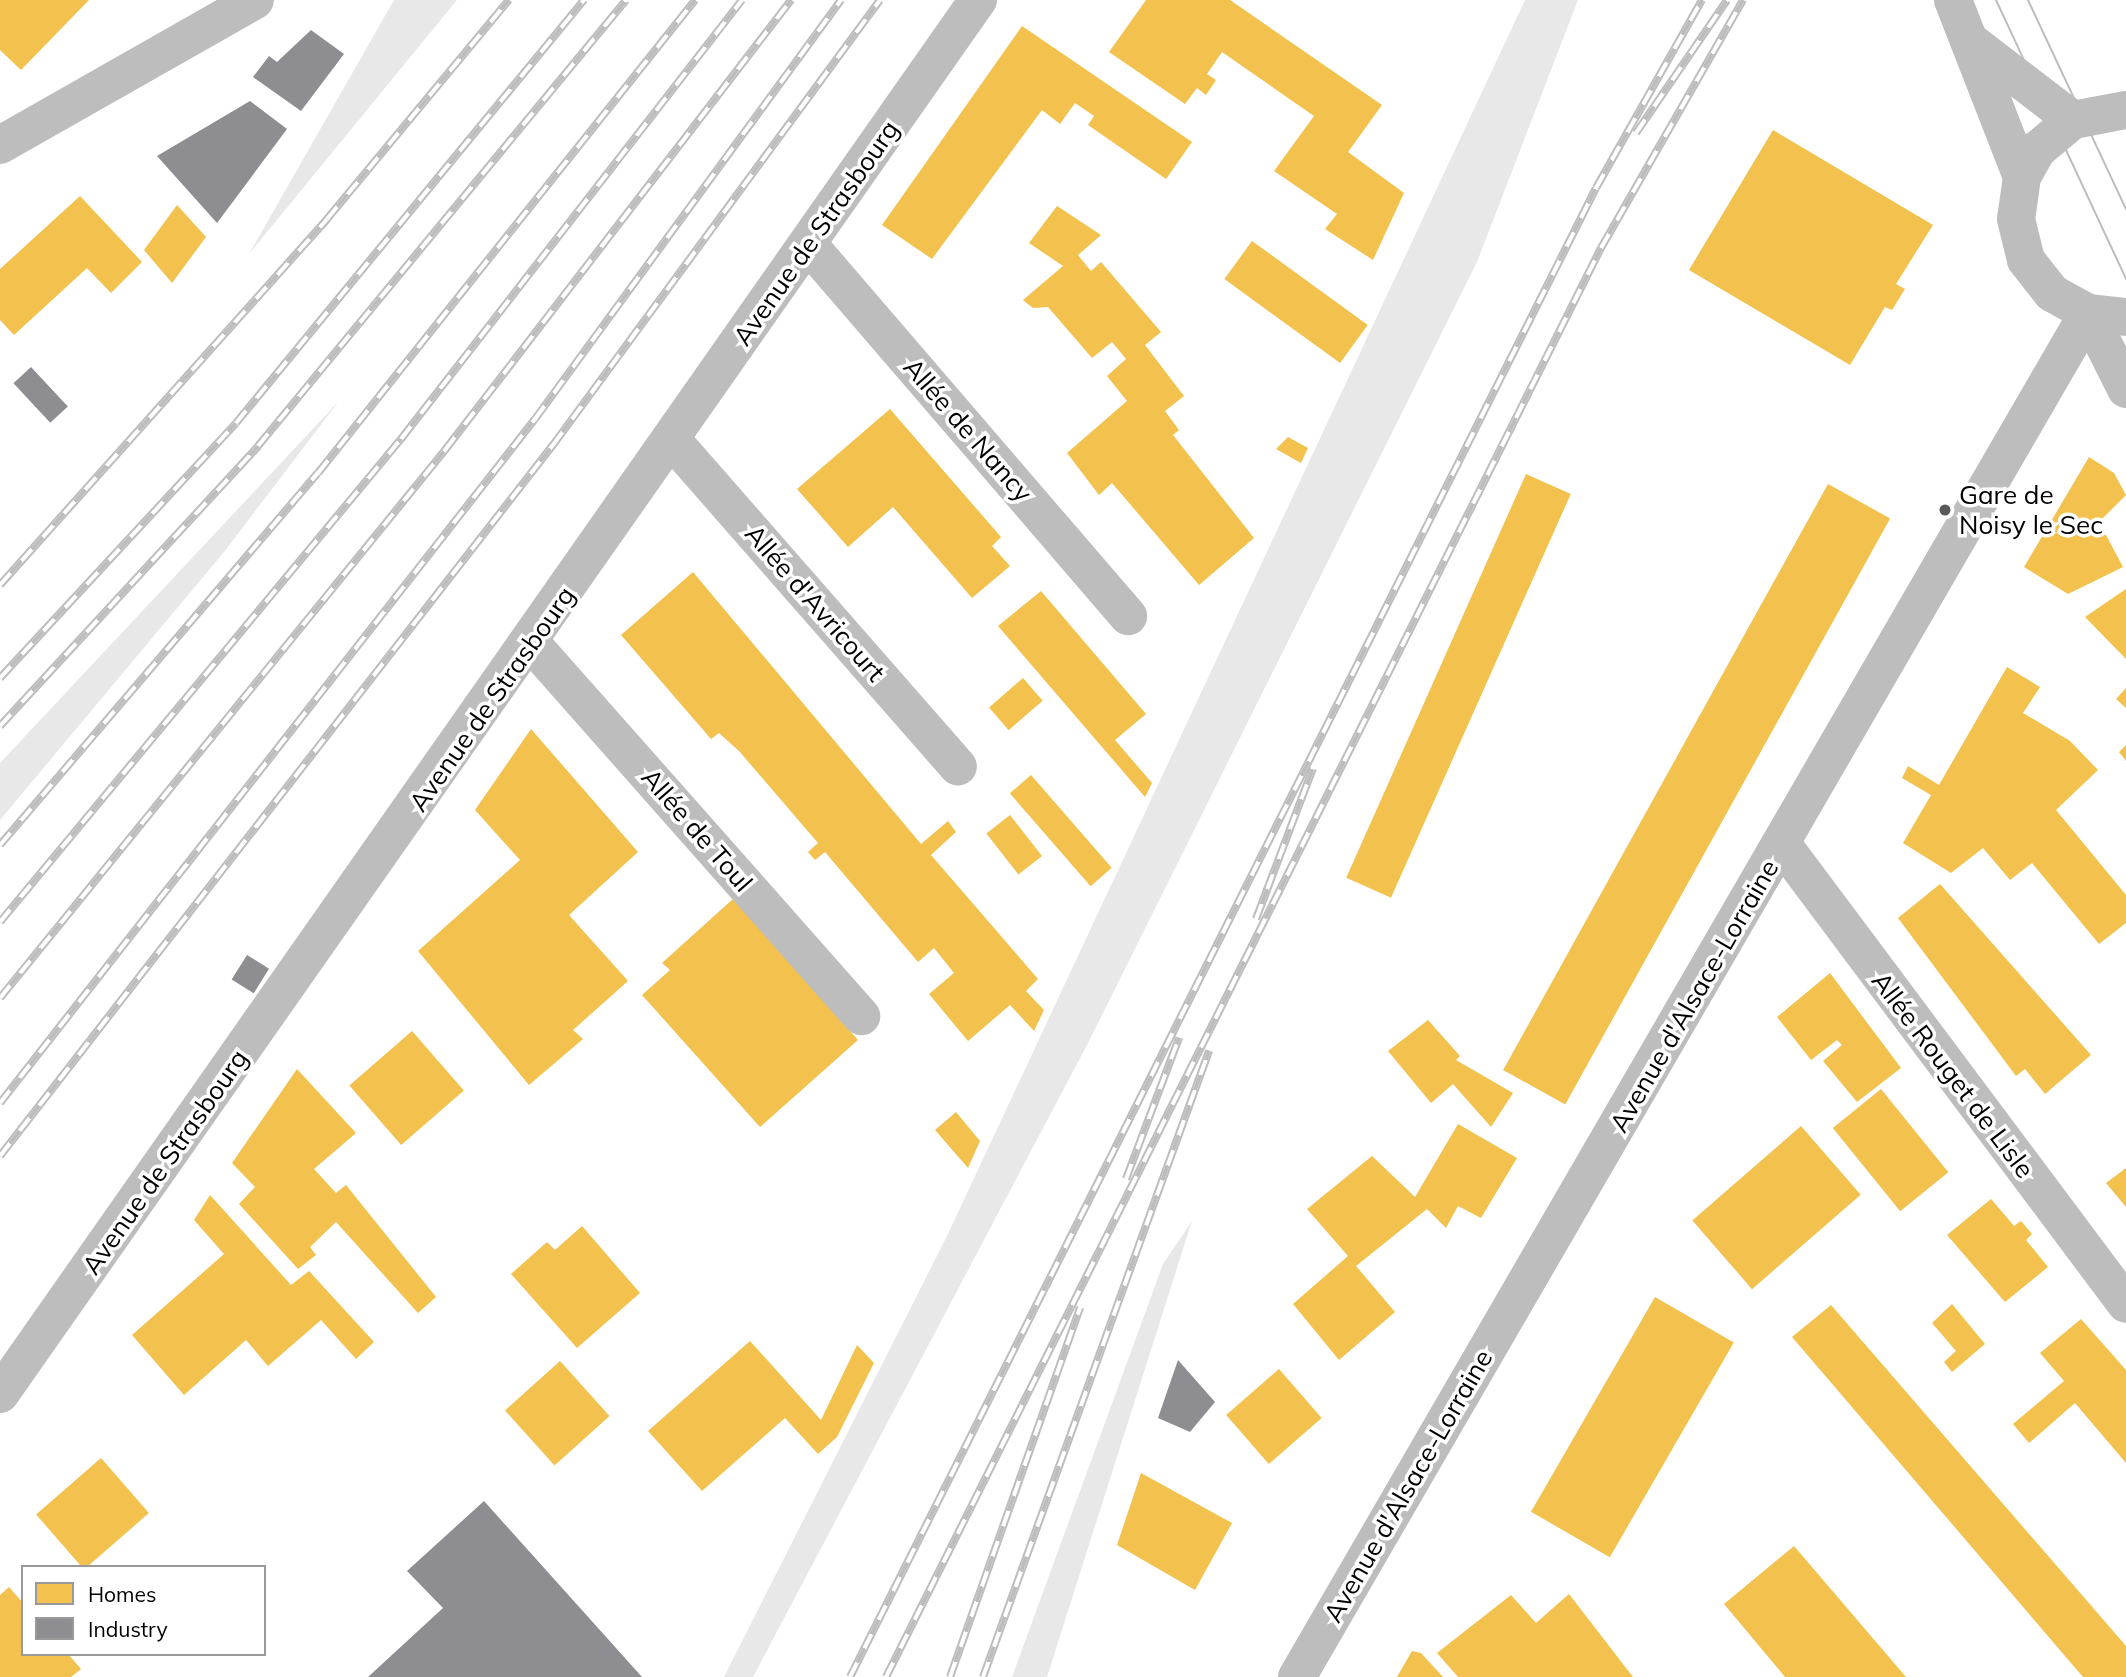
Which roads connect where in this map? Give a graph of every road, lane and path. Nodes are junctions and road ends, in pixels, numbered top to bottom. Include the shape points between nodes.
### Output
1 (255, 0) edge
2 (978, 0) edge
3 (1953, 0) edge
4 (1970, 41) junction
5 (2126, 110) edge
6 (2073, 120) junction
7 (0, 145) edge
8 (2022, 177) junction
9 (808, 244) junction
10 (2088, 313) junction
11 (2126, 317) edge
12 (2126, 389) edge
13 (672, 440) junction
14 (1128, 616) dead end
15 (532, 644) junction
16 (958, 767) dead end
17 (1782, 844) junction
18 (861, 1016) dead end
19 (2126, 1304) edge
20 (0, 1394) edge
21 (1297, 1677) edge

1 - 7 street
2 - 9 street, Avenue de Strasbourg
3 - 4 street
4 - 6 street
4 - 8 street
5 - 6 street
6 - 8 street via 2037,150
8 - 10 street via 2016,219 2026,260 2052,293
9 - 13 street, Avenue de Strasbourg
9 - 14 street, Allée de Nancy
10 - 11 street
10 - 12 street
10 - 17 street, Avenue d'Alsace-Lorraine
13 - 15 street, Avenue de Strasbourg
13 - 16 street, Allée d'Avricourt
15 - 18 street, Allée de Toul
15 - 20 street, Avenue de Strasbourg
17 - 19 street, Allée Rouget de Lisle
17 - 21 street, Avenue d'Alsace-Lorraine

